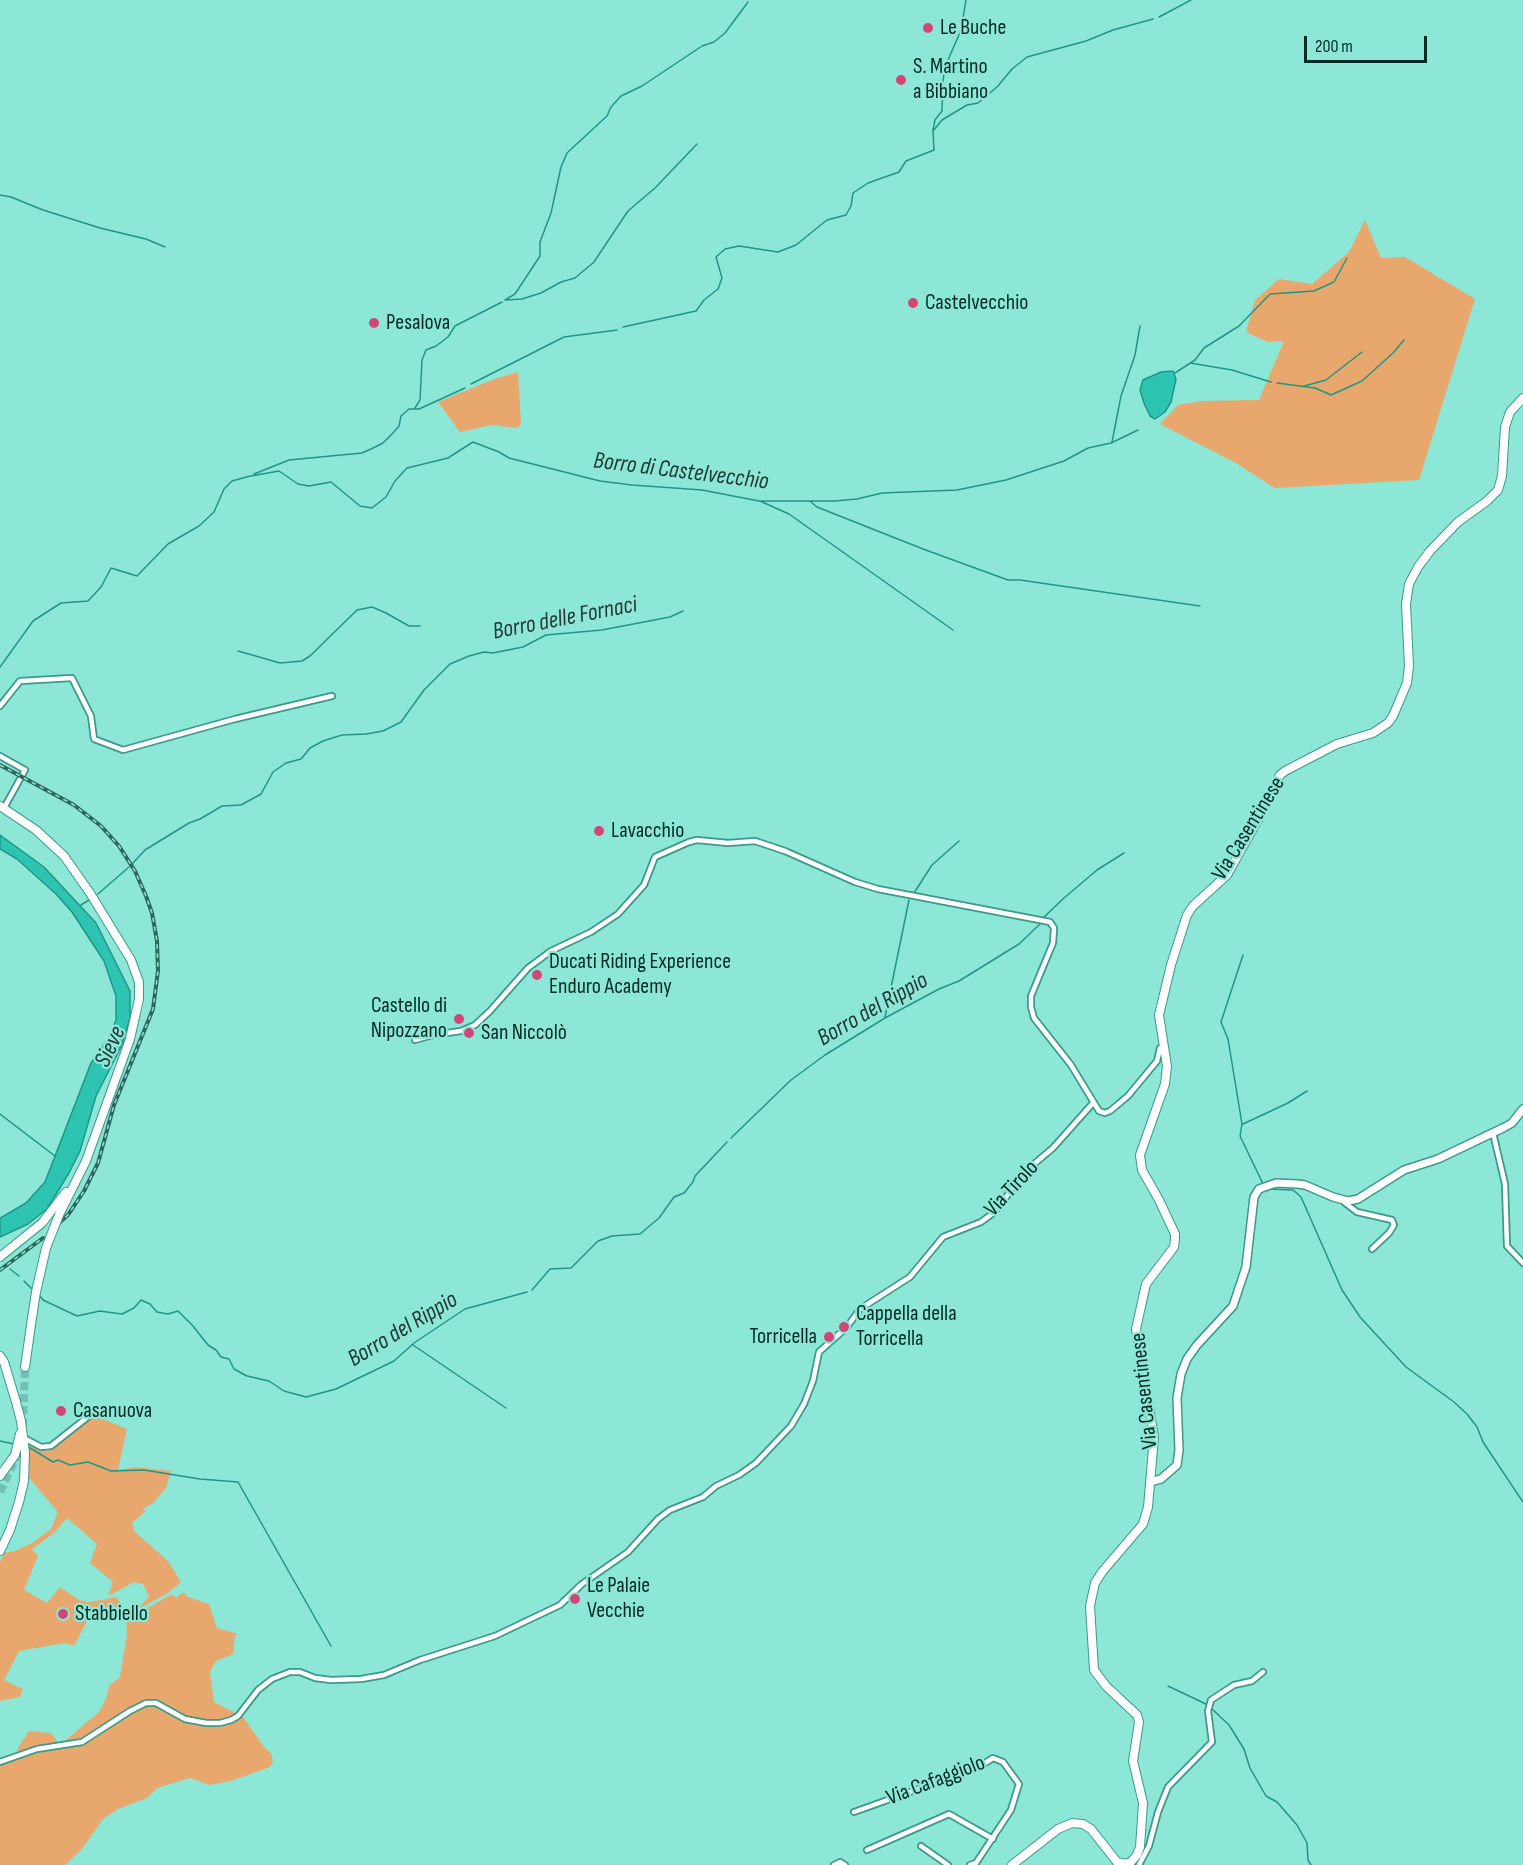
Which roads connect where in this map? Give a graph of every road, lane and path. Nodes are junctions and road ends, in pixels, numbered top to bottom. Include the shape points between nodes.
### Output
1 (1523, 398) edge
2 (332, 696) dead end
3 (0, 706) edge
4 (0, 756) edge
5 (2, 807) edge
6 (415, 1040) dead end
7 (1164, 1044) junction
8 (1093, 1103) junction
9 (1523, 1109) edge
10 (1493, 1133) junction
11 (86, 1161) junction
12 (1339, 1198) junction
13 (1372, 1250) dead end
14 (0, 1257) edge
15 (1523, 1263) edge
16 (0, 1356) edge
17 (25, 1367) tunnel mouth
18 (89, 1416) dead end
19 (21, 1421) junction
20 (24, 1443) junction
21 (0, 1476) edge
22 (1150, 1482) junction
23 (0, 1551) edge
24 (1263, 1672) dead end
25 (0, 1762) edge
26 (854, 1812) dead end
27 (993, 1839) junction
28 (921, 1846) dead end
29 (867, 1850) dead end
30 (975, 1864) edge
31 (1128, 1864) edge
32 (834, 1865) edge
33 (846, 1865) edge
34 (948, 1865) edge
35 (1012, 1865) edge
36 (1138, 1865) edge

1 - 7 main road, Via Casentinese via 1510,412 1505,427 1498,490 1430,551 1409,584 1407,684 1393,716 1373,733 1337,744 1280,775 1227,874 1187,915 1159,1015
2 - 3 street via 123,750 94,739 91,716 72,678 20,681
4 - 5 street via 25,770
5 - 11 main road via 42,835 70,864 131,960 139,982 130,1039
6 - 8 street via 475,1025 528,968 618,914 644,885 655,858 697,840 754,841 878,889 1050,922 1054,928 1053,943 1031,996 1031,1007 1034,1018 1071,1065
7 - 8 street via 1149,1072 1117,1107 1105,1113
7 - 22 main road, Via Casentinese via 1165,1084 1140,1155 1142,1170 1175,1234 1174,1247 1146,1284 1136,1329 1153,1427
8 - 25 street, Via Tirolo via 1053,1148 1022,1174 992,1214 943,1237 910,1276 860,1309 819,1352 812,1383 791,1426 756,1463 703,1497 670,1510 628,1552 582,1584 560,1605 495,1636 384,1675 331,1680 290,1672 258,1690 231,1720 206,1723 185,1719 156,1703 146,1703 82,1742 37,1749
9 - 10 main road via 1512,1123
10 - 12 main road via 1404,1170 1358,1199
10 - 15 street via 1505,1184 1507,1246
11 - 14 main road via 42,1223
11 - 17 main road, bridge via 46,1248
12 - 13 street via 1357,1212 1392,1220 1394,1225 1389,1233
12 - 22 main road via 1305,1185 1276,1183 1259,1188 1254,1197 1246,1267 1233,1306 1197,1345 1181,1374 1177,1465 1161,1479
16 - 19 main road via 9,1374
18 - 20 street via 51,1446
19 - 20 main road
19 - 21 main road via 15,1455
20 - 23 main road via 24,1481
22 - 31 main road, Via Casentinese via 1145,1520 1102,1572 1092,1590 1090,1606 1094,1670 1137,1715 1139,1722 1133,1761 1143,1803 1141,1834 1137,1855
24 - 36 street via 1211,1701 1208,1711 1212,1742 1168,1787 1149,1846
26 - 27 street, Via Cafaggiolo via 977,1768 993,1758 1003,1762 1018,1784 1011,1810
27 - 29 street, Via Cafaggiolo via 949,1814
27 - 30 street, Via Cafaggiolo
28 - 34 street
31 - 35 main road, Via Casentinese via 1112,1859 1091,1829 1077,1823 1058,1829
32 - 33 street

